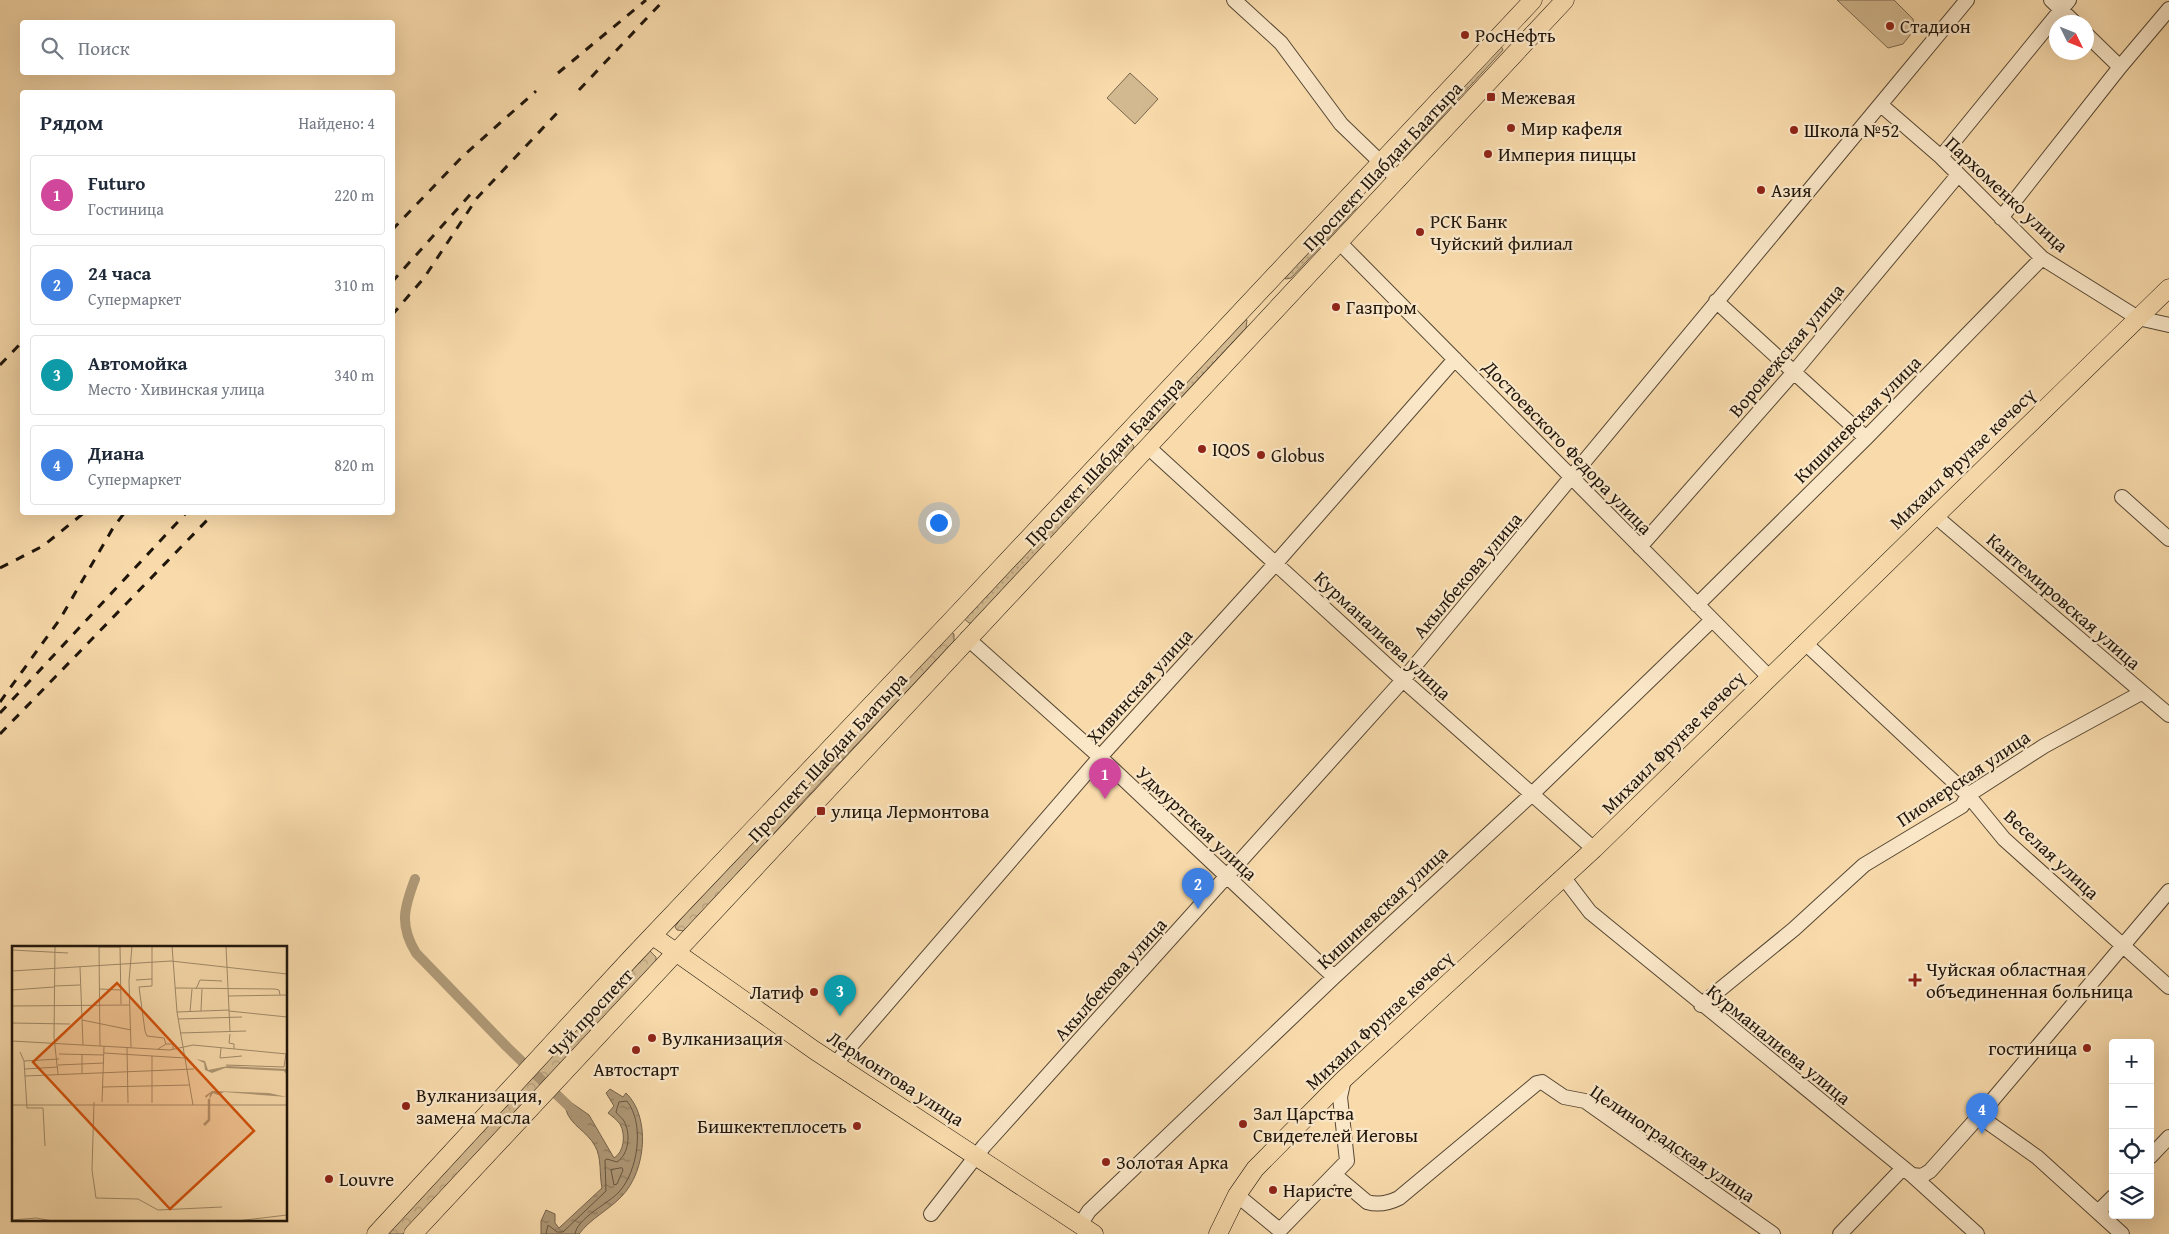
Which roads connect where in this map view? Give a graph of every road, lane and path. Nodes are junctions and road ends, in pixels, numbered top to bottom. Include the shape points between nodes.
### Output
1 (1234, 0) edge
2 (1533, 0) edge
3 (1565, 0) edge
4 (1967, 0) edge
5 (2051, 0) edge
6 (2066, 5) edge
7 (2169, 9) edge
8 (1512, 22) junction
9 (1530, 38) junction
10 (2094, 42) edge
11 (2120, 67) junction
12 (1881, 105) junction
13 (1941, 157) junction
14 (1381, 162) junction
15 (1958, 175) junction
16 (1399, 180) junction
17 (2000, 218) junction
18 (1340, 243) junction
19 (2042, 258) junction
20 (1271, 279) junction
21 (2169, 288) edge
22 (1289, 296) junction
23 (1716, 301) junction
24 (1243, 310) junction
25 (2138, 318) junction
26 (1261, 326) junction
27 (2169, 326) edge
28 (1455, 359) junction
29 (1794, 372) junction
30 (1129, 430) junction
31 (1866, 438) junction
32 (1148, 447) junction
33 (1572, 478) junction
34 (2122, 497) dead end
35 (1934, 515) junction
36 (2169, 538) edge
37 (1640, 547) junction
38 (1276, 563) junction
39 (1697, 604) junction
40 (1712, 620) junction
41 (950, 622) junction
42 (967, 638) junction
43 (1804, 642) junction
44 (1768, 677) junction
45 (1403, 680) junction
46 (2141, 693) junction
47 (2169, 715) edge
48 (1100, 757) junction
49 (1532, 795) junction
50 (1968, 795) junction
51 (1594, 849) junction
52 (1227, 877) junction
53 (1564, 878) junction
54 (2169, 891) edge
55 (653, 936) junction
56 (2124, 946) junction
57 (675, 952) junction
58 (1334, 977) junction
59 (2169, 987) edge
60 (1701, 1005) junction
61 (835, 1064) junction
62 (1344, 1079) junction
63 (1979, 1116) junction
64 (2168, 1141) edge
65 (2154, 1153) edge
66 (976, 1156) junction
67 (1908, 1172) junction
68 (1335, 1175) junction
69 (1237, 1195) junction
70 (2109, 1200) edge
71 (2098, 1212) junction
72 (931, 1214) dead end
73 (1087, 1230) edge
74 (376, 1234) edge
75 (413, 1234) edge
76 (1218, 1234) edge
77 (1773, 1234) edge
78 (1840, 1234) edge
79 (1977, 1234) edge
80 (2122, 1234) edge

1 - 14 street via 1281,43 1342,124
2 - 8 main road, Проспект Шабдан Баатыра
3 - 9 main road, Проспект Шабдан Баатыра
4 - 12 street, Акылбекова улица
5 - 6 street
6 - 13 street
7 - 11 street
8 - 9 main road
8 - 14 main road, Проспект Шабдан Баатыра
9 - 16 main road, Проспект Шабдан Баатыра
10 - 11 street
11 - 17 street
12 - 13 street, Пархоменко улица
12 - 23 street, Акылбекова улица
13 - 15 street, Пархоменко улица
14 - 16 street
14 - 20 main road, Проспект Шабдан Баатыра
15 - 17 street, Пархоменко улица
15 - 29 street, Воронежская улица
16 - 18 main road, Проспект Шабдан Баатыра
17 - 19 street, Пархоменко улица
18 - 22 main road, Проспект Шабдан Баатыра
18 - 28 street, Достоевского Федора улица
19 - 25 street, Пархоменко улица
19 - 31 street, Кишиневская улица
20 - 22 main road
20 - 24 main road, Проспект Шабдан Баатыра
21 - 25 main road, Михаил Фрунзе көчөсү
22 - 26 main road, Проспект Шабдан Баатыра
23 - 29 street
23 - 33 street, Акылбекова улица
24 - 26 main road
24 - 30 main road, Проспект Шабдан Баатыра
25 - 27 street, Пархоменко улица
25 - 35 main road, Михаил Фрунзе көчөсү
26 - 32 main road, Проспект Шабдан Баатыра
28 - 33 street, Достоевского Федора улица
28 - 38 street, Хивинская улица
29 - 31 street
29 - 37 street, Воронежская улица
30 - 32 main road
30 - 41 main road, Проспект Шабдан Баатыра
31 - 39 street, Кишиневская улица
32 - 38 street, Курманалиева улица
32 - 42 main road, Проспект Шабдан Баатыра
33 - 37 street, Достоевского Федора улица
33 - 45 street, Акылбекова улица
34 - 36 street
35 - 43 main road, Михаил Фрунзе көчөсү
35 - 46 street, Кантемировская улица
37 - 39 street, Достоевского Федора улица
38 - 45 street, Курманалиева улица
38 - 48 street, Хивинская улица
39 - 40 street, Достоевского Федора улица
40 - 44 street, Достоевского Федора улица
40 - 49 street, Кишиневская улица
41 - 42 main road
41 - 55 main road, Проспект Шабдан Баатыра
42 - 48 street, Удмуртская улица
42 - 57 main road, Проспект Шабдан Баатыра
43 - 44 main road, Михаил Фрунзе көчөсү
43 - 50 street, Веселая улица
44 - 51 main road, Михаил Фрунзе көчөсү
45 - 49 street, Курманалиева улица
45 - 52 street, Акылбекова улица
46 - 47 street, Кантемировская улица
46 - 50 street, Пионерская улица via 2044,746
48 - 52 street, Удмуртская улица
48 - 61 street, Хивинская улица
49 - 51 street, Курманалиева улица
49 - 58 street, Кишиневская улица
50 - 56 street, Веселая улица via 2004,839
50 - 60 street, Пионерская улица via 1962,806 1864,864 1794,929
51 - 53 main road, Михаил Фрунзе көчөсү
52 - 58 street, Удмуртская улица
52 - 66 street, Акылбекова улица
53 - 60 street, Курманалиева улица via 1590,912
53 - 62 main road, Михаил Фрунзе көчөсү
54 - 56 street
55 - 57 main road, Лермонтова улица
55 - 74 main road, Чуй проспект
56 - 59 street, Веселая улица
56 - 63 street
57 - 61 main road, Лермонтова улица
57 - 75 main road, Чуй проспект
58 - 73 street, Кишиневская улица via 1089,1211
60 - 67 street, Курманалиева улица
61 - 66 main road, Лермонтова улица
62 - 68 street via 1340,1097 1347,1161
62 - 69 main road, Михаил Фрунзе көчөсү via 1255,1169
63 - 67 street via 1930,1171 1922,1176
63 - 71 street via 2036,1158
64 - 65 street
66 - 72 street, Акылбекова улица
66 - 73 main road, Лермонтова улица
67 - 78 street
67 - 79 street, Курманалиева улица
68 - 69 street via 1281,1229
68 - 77 street, Целиноградская улица via 1367,1202 1391,1202 1542,1082 1564,1097 1585,1101
69 - 76 main road, Михаил Фрунзе көчөсү
70 - 71 street
71 - 80 street

